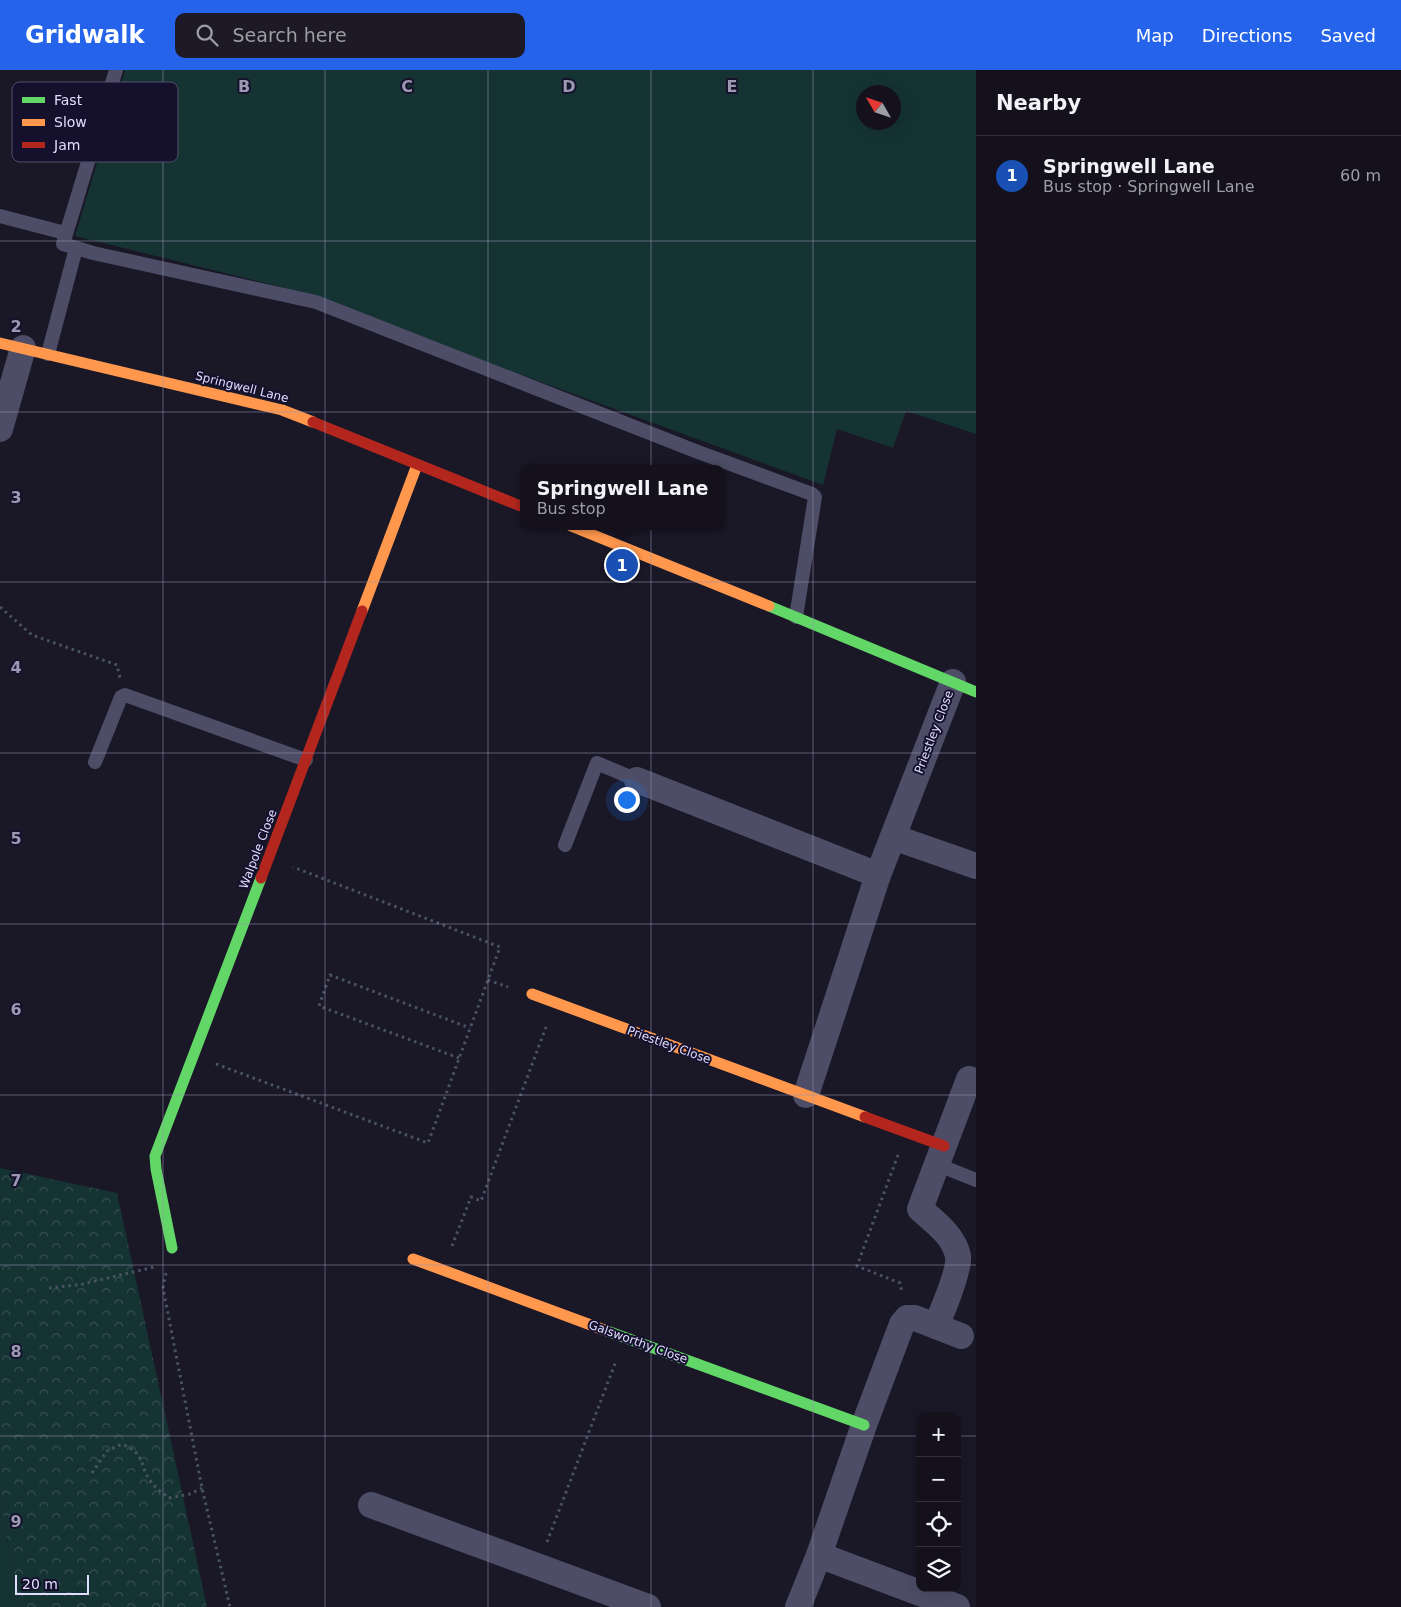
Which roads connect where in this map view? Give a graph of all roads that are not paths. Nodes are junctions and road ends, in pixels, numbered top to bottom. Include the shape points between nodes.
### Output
1 (116, 70) edge
2 (112, 82) edge
3 (87, 162) edge
4 (0, 216) edge
5 (65, 233) junction
6 (76, 248) junction
7 (11, 346) edge
8 (48, 354) junction
9 (0, 429) edge
10 (417, 464) junction
11 (520, 506) edge
12 (581, 530) edge
13 (796, 617) junction
14 (964, 687) edge
15 (306, 760) junction
16 (95, 762) dead end
17 (637, 780) joint
18 (894, 837) junction
19 (565, 845) dead end
20 (976, 866) edge
21 (878, 875) junction
22 (532, 994) dead end
23 (806, 1095) junction
24 (968, 1096) edge
25 (940, 1155) junction
26 (976, 1180) edge
27 (172, 1248) road end
28 (413, 1259) dead end
29 (936, 1326) junction
30 (962, 1336) dead end
31 (864, 1425) junction
32 (371, 1505) dead end
33 (819, 1555) junction
34 (648, 1607) edge
35 (798, 1607) edge
36 (957, 1607) edge

1 - 2 lane
3 - 5 lane
4 - 5 lane
5 - 6 lane via 63,244
6 - 8 lane
6 - 13 lane via 316,302 812,494 815,497
7 - 8 street, Springwell Lane
7 - 9 street
8 - 10 street, Springwell Lane via 282,410
10 - 11 street, Springwell Lane
10 - 15 street, Walpole Close
12 - 13 street
13 - 14 street
14 - 18 street, Priestley Close
15 - 16 lane via 125,696 121,697
15 - 27 street, Walpole Close via 155,1156
17 - 19 lane via 596,763
17 - 21 street
18 - 20 street
18 - 21 street, Priestley Close
21 - 23 street, Priestley Close
22 - 23 street, Priestley Close
23 - 25 street, Priestley Close via 906,1132
24 - 25 street
25 - 26 lane
25 - 29 street via 920,1209 940,1226 953,1244 958,1258 954,1281
28 - 31 street, Galsworthy Close
29 - 30 street
29 - 31 street via 915,1318 907,1318 902,1324
31 - 33 street
32 - 34 street
33 - 35 street
33 - 36 street

